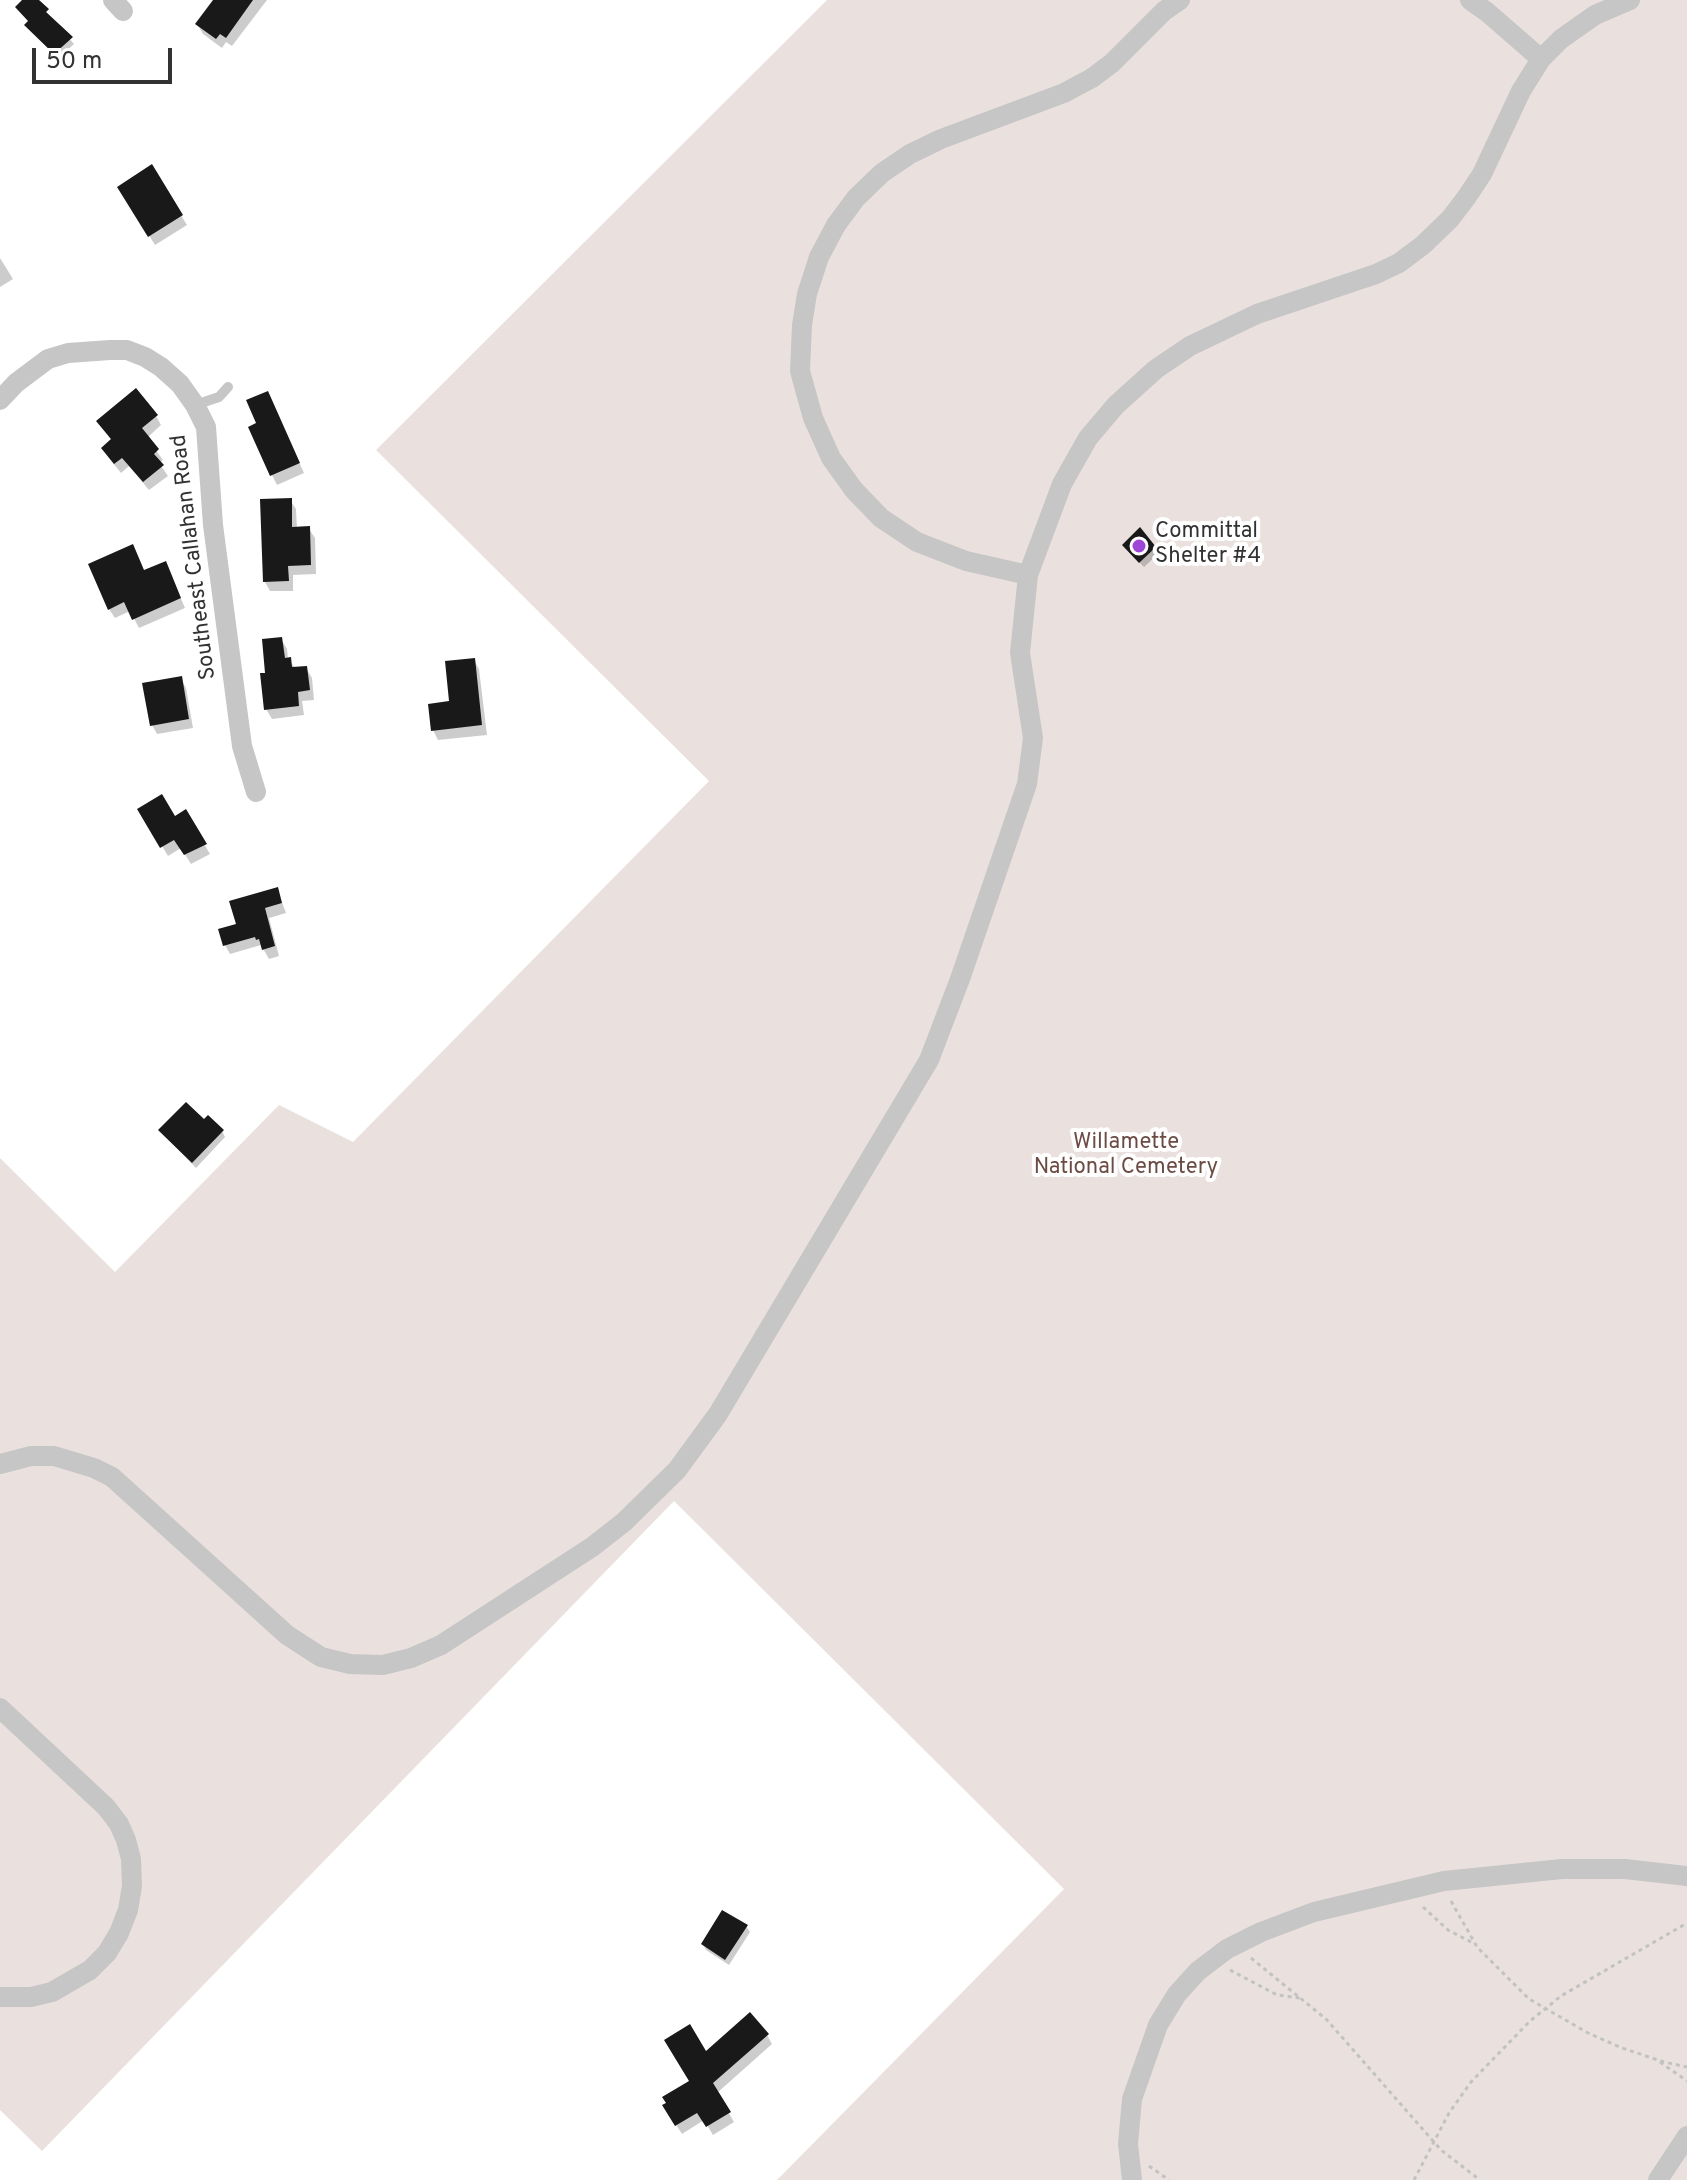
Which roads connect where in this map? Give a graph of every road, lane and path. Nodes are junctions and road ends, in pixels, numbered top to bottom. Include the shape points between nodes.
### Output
1 (1180, 0) edge
2 (1470, 0) edge
3 (1630, 0) edge
4 (1541, 59) junction
5 (228, 387) dead end
6 (0, 400) edge
7 (195, 405) junction
8 (1028, 575) junction
9 (256, 792) dead end
10 (0, 1464) edge
11 (0, 1708) edge
12 (1687, 1876) edge
13 (1441, 1881) junction
14 (1407, 1889) junction
15 (1687, 1923) edge
16 (1474, 1943) junction
17 (1234, 1945) junction
18 (1213, 1959) junction
19 (0, 1997) edge
20 (1301, 1998) junction
21 (1545, 2009) junction
22 (1657, 2060) junction
23 (1687, 2067) edge
24 (1687, 2081) edge
25 (1687, 2136) edge
26 (1433, 2141) junction
27 (1132, 2180) edge
28 (1414, 2180) edge
29 (1480, 2180) edge
30 (1658, 2180) edge

1 - 8 street via 1092,78 941,139 882,173 836,225 807,294 800,371 831,458 854,490 881,518 917,542 966,561
2 - 4 street
3 - 4 street via 1595,15
4 - 8 street via 1482,174 1450,219 1423,245 1376,274 1231,324 1156,369 1116,405 1088,438 1062,484
5 - 7 lane via 219,397
6 - 7 street, Southeast Callahan Road via 48,359 88,350 127,350 161,367
7 - 9 street, Southeast Callahan Road via 206,427 213,525 242,746
8 - 10 street via 1020,653 1032,761 929,1060 718,1414 677,1470 624,1522 441,1645 383,1665 350,1664 321,1657 287,1635 112,1477 54,1456
11 - 19 street via 119,1824 131,1859 132,1886 119,1933 90,1970 52,1992
12 - 13 street via 1562,1869
13 - 14 street
13 - 16 path
14 - 16 path via 1448,1930
14 - 17 street via 1314,1912
15 - 21 path
16 - 21 path via 1514,1986
17 - 18 street
17 - 20 path
18 - 20 path via 1277,1995
18 - 27 street via 1177,1994 1142,2065 1128,2144
20 - 26 path via 1361,2057
21 - 22 path via 1588,2033
21 - 26 path via 1471,2082
22 - 23 path
22 - 24 path
25 - 30 street
26 - 28 path
26 - 29 path

